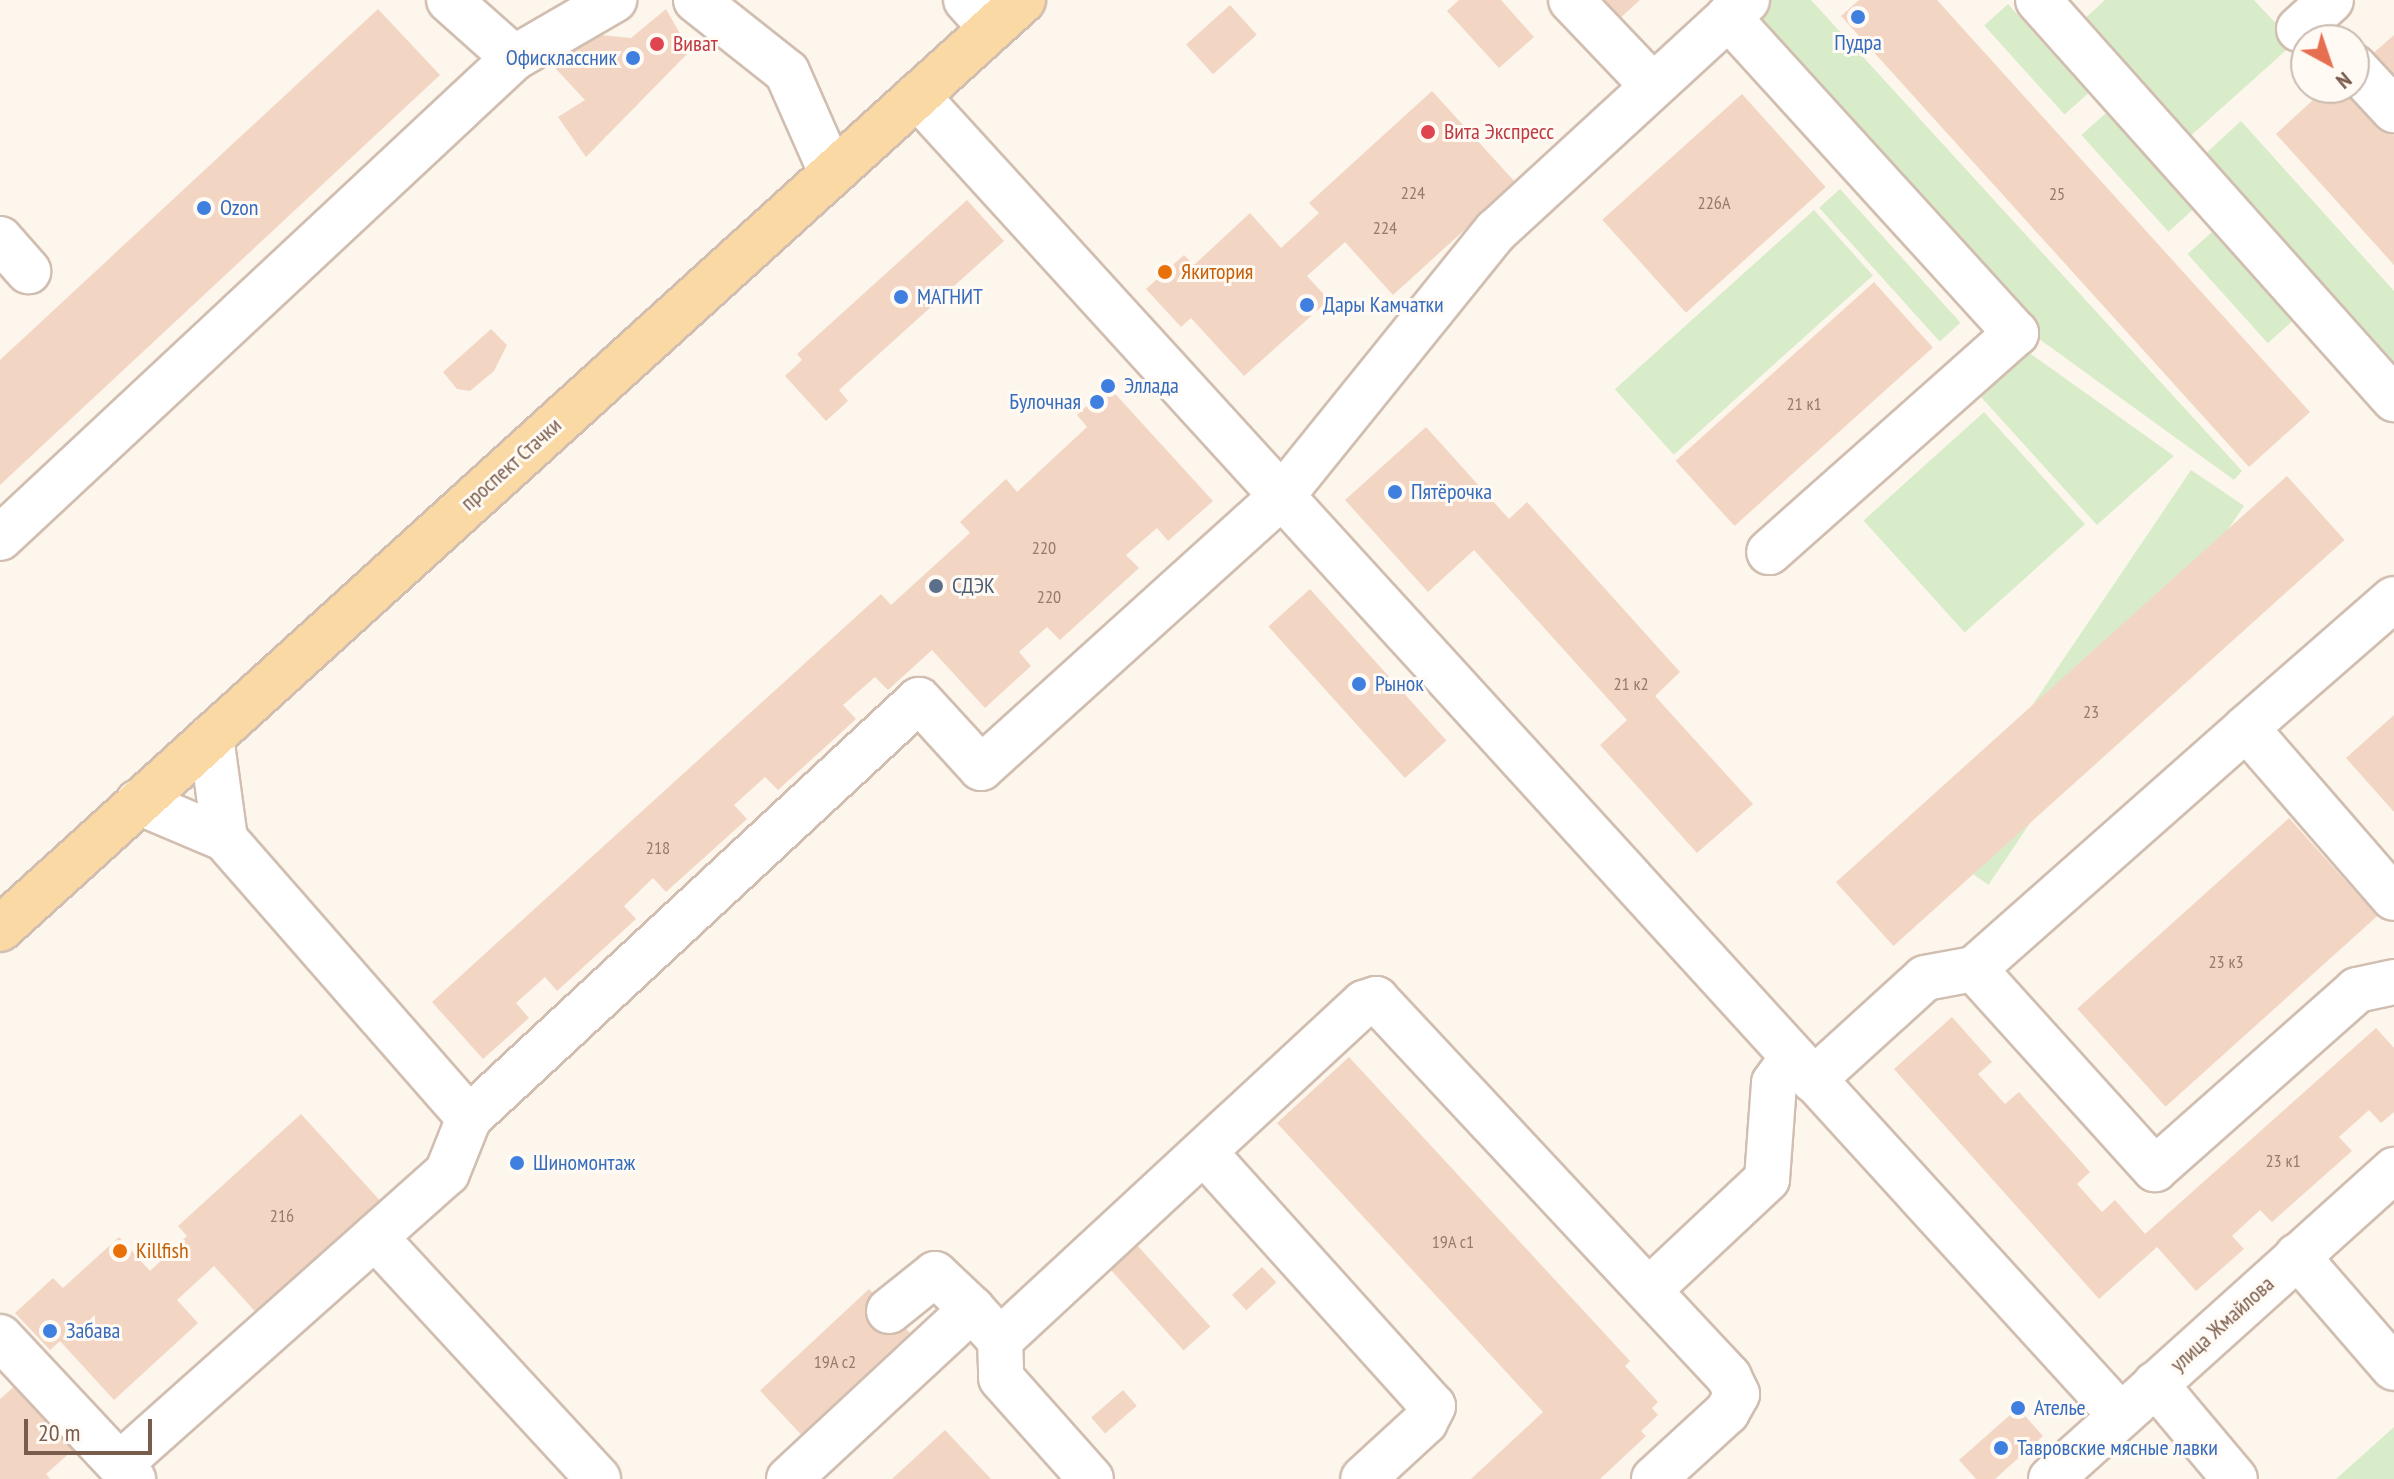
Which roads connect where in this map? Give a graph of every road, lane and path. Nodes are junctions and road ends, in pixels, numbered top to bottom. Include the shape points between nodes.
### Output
1 (449, 0) edge
2 (614, 0) edge
3 (696, 0) edge
4 (1571, 0) edge
5 (2038, 0) edge
6 (1737, 8) edge
7 (994, 9) edge
8 (514, 58) junction
9 (2370, 84) edge
10 (1652, 85) junction
11 (917, 96) junction
12 (2394, 110) edge
13 (832, 174) junction
14 (2394, 399) edge
15 (1281, 497) junction
16 (0, 538) edge
17 (1769, 552) dead end
18 (2394, 599) edge
19 (2246, 728) junction
20 (211, 737) junction
21 (138, 802) junction
22 (225, 839) junction
23 (2394, 898) edge
24 (0, 929) edge
25 (1974, 969) junction
26 (2394, 982) edge
27 (1803, 1068) junction
28 (469, 1118) junction
29 (1204, 1152) junction
30 (2394, 1170) edge
31 (375, 1237) junction
32 (2297, 1256) junction
33 (1649, 1290) junction
34 (889, 1311) dead end
35 (986, 1324) junction
36 (0, 1337) edge
37 (2394, 1368) edge
38 (2155, 1384) junction
39 (2120, 1415) junction
40 (127, 1472) edge
41 (598, 1479) edge
42 (789, 1479) edge
43 (1091, 1479) edge
44 (1363, 1479) edge
45 (1654, 1479) edge
46 (2051, 1479) edge
47 (2235, 1479) edge

1 - 8 street
2 - 8 street
3 - 13 street via 787,72
4 - 10 street
5 - 14 street
6 - 10 street
6 - 17 street via 2016,333
7 - 11 main road, проспект Стачки
8 - 16 street
9 - 12 street
10 - 15 street via 1496,231
11 - 13 main road, проспект Стачки
11 - 15 street
13 - 20 main road, проспект Стачки
15 - 27 street
15 - 28 street via 981,768 919,700
18 - 19 street
19 - 23 street
19 - 25 street
20 - 21 main road, проспект Стачки
20 - 22 street
21 - 22 street
21 - 24 main road, проспект Стачки
22 - 28 street
25 - 26 street via 2155,1169 2357,990
25 - 27 street via 1925,978
27 - 33 street via 1774,1083 1767,1179
27 - 39 street
28 - 31 street via 447,1173
29 - 33 street via 1364,1003 1376,999
29 - 35 street
29 - 44 street via 1433,1406 1425,1422
30 - 32 street, улица Жмайлова
31 - 40 street
31 - 41 street
32 - 37 street
32 - 38 street, улица Жмайлова
33 - 45 street via 1729,1377 1737,1394 1727,1412
34 - 35 street via 935,1274
35 - 42 street
35 - 43 street via 1008,1389
36 - 40 street
38 - 39 street, улица Жмайлова
38 - 47 street
39 - 46 street, улица Жмайлова

